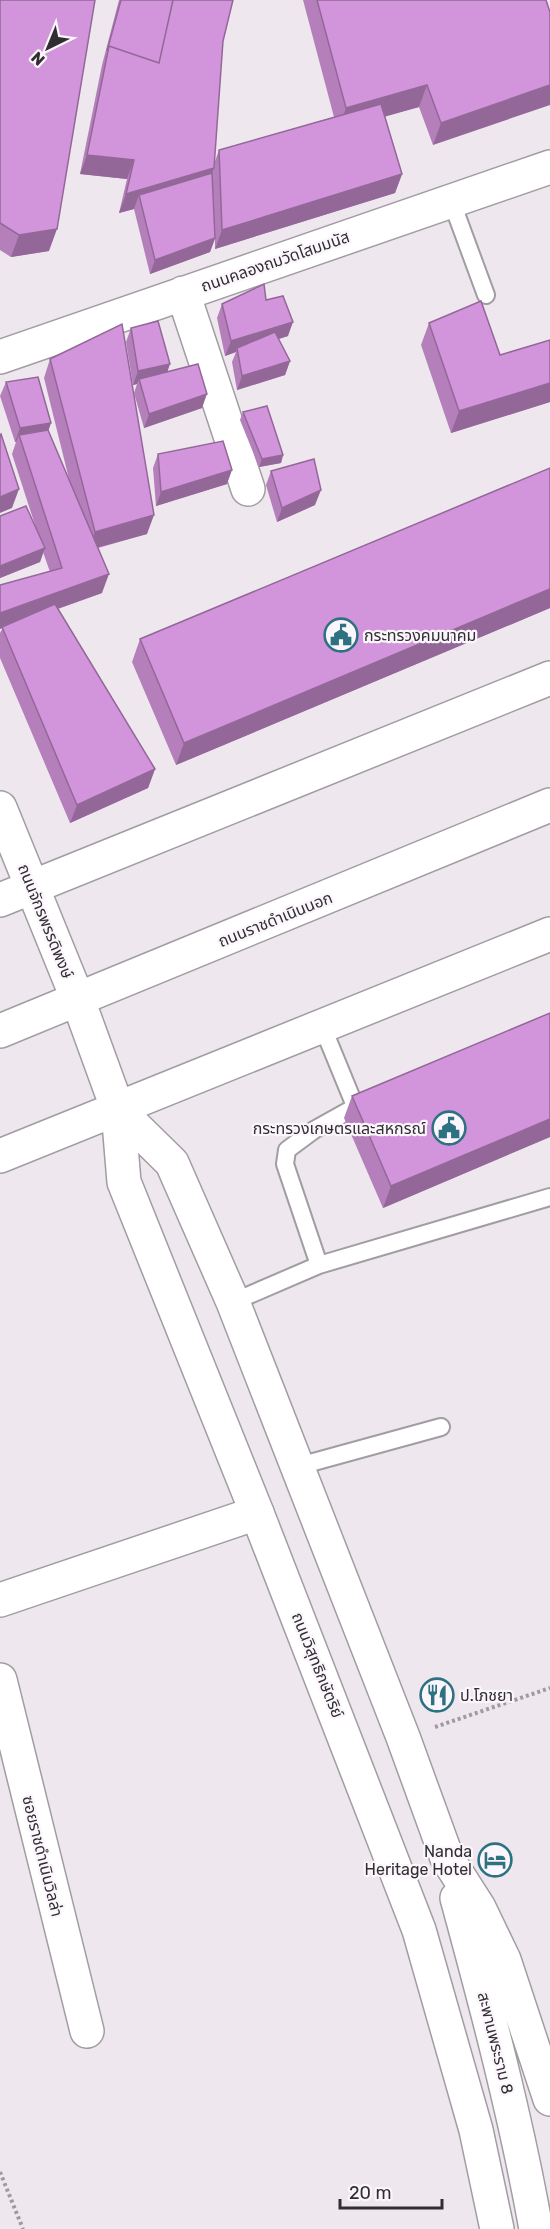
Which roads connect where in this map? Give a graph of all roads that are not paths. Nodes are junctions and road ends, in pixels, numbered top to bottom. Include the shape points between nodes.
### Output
1 (550, 166) edge
2 (451, 200) junction
3 (183, 293) junction
4 (486, 295) dead end
5 (0, 357) edge
6 (248, 489) dead end
7 (550, 678) edge
8 (550, 805) edge
9 (0, 808) edge
10 (32, 887) junction
11 (0, 900) edge
12 (550, 934) edge
13 (78, 1000) junction
14 (322, 1028) junction
15 (0, 1031) edge
16 (376, 1097) edge
17 (355, 1106) junction
18 (118, 1110) junction
19 (0, 1156) edge
20 (550, 1197) edge
21 (319, 1265) junction
22 (233, 1302) junction
23 (441, 1426) dead end
24 (299, 1466) junction
25 (257, 1513) junction
26 (0, 1600) edge
27 (0, 1680) edge
28 (447, 1858) junction
29 (87, 2031) dead end
30 (550, 2099) edge
31 (497, 2229) edge
32 (536, 2229) edge

1 - 2 main road, ถนนคลองถมวัดโสมมนัส
2 - 3 main road, ถนนคลองถมวัดโสมมนัส
2 - 4 lane
3 - 5 main road, ถนนคลองถมวัดโสมมนัส
3 - 6 main road
7 - 10 main road
8 - 13 main road, ถนนราชดำเนินนอก
9 - 10 main road, ถนนจักรพรรดิพงษ์
10 - 11 main road
10 - 13 main road, ถนนจักรพรรดิพงษ์
12 - 14 main road
13 - 15 main road, ถนนราชดำเนินนอก
13 - 18 main road, ถนนวิสุทธิกษัตริย์
14 - 17 lane
14 - 18 main road
16 - 17 lane
17 - 21 lane via 287,1150 285,1164
18 - 19 main road
18 - 22 main road, ถนนวิสุทธิกษัตริย์ via 172,1163
18 - 25 main road, ถนนวิสุทธิกษัตริย์ via 124,1182
20 - 21 lane
21 - 22 lane
22 - 24 main road, ถนนวิสุทธิกษัตริย์
23 - 24 lane
24 - 28 main road, ถนนวิสุทธิกษัตริย์
25 - 26 main road
25 - 31 main road, ถนนวิสุทธิกษัตริย์ via 419,1930 476,2130
27 - 29 main road, ซอยราชดำเนินวิลล่า
28 - 30 main road, ถนนวิสุทธิกษัตริย์ via 479,1908 504,1960
28 - 32 main road, สะพานพระราม 8 via 496,2038

